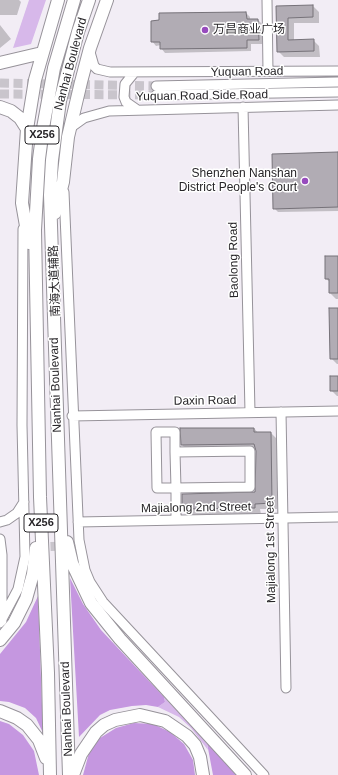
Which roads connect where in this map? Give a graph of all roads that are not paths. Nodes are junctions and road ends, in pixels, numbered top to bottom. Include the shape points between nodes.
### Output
1 (58, 0) edge
2 (89, 0) edge
3 (107, 0) edge
4 (266, 0) edge
5 (72, 5) edge
6 (43, 48) junction
7 (90, 48) junction
8 (0, 63) edge
9 (338, 70) edge
10 (268, 71) junction
11 (134, 73) junction
12 (338, 82) edge
13 (156, 86) tunnel mouth
14 (338, 92) edge
15 (156, 95) tunnel mouth
16 (338, 105) edge
17 (0, 107) edge
18 (243, 107) junction
19 (136, 109) junction
20 (70, 128) junction
21 (27, 129) junction
22 (63, 182) junction
23 (22, 203) junction
24 (51, 236) junction
25 (35, 273) junction
26 (338, 411) edge
27 (250, 412) junction
28 (281, 412) junction
29 (72, 416) junction
30 (175, 452) junction
31 (176, 488) junction
32 (61, 496) junction
33 (40, 497) junction
34 (24, 502) junction
35 (338, 517) edge
36 (283, 518) junction
37 (176, 520) junction
38 (0, 522) edge
39 (78, 522) junction
40 (0, 539) edge
41 (1, 622) edge
42 (0, 640) edge
43 (286, 688) dead end
44 (0, 711) edge
45 (50, 774) edge
46 (69, 775) edge
47 (73, 775) edge
48 (203, 775) edge
49 (245, 775) edge
50 (264, 775) edge

1 - 6 main road
2 - 24 main road, Nanhai Boulevard / X256 via 67,71 55,129
3 - 7 main road
4 - 10 street
5 - 6 main road
5 - 25 main road, Nanhai Boulevard / X256 via 54,68 43,128 36,196
6 - 8 main road
6 - 21 main road
7 - 11 street, Yuquan Road Side Road via 91,60 98,69
7 - 20 main road
9 - 10 street, Yuquan Road Side Road
10 - 11 street, Yuquan Road Side Road
11 - 19 street via 126,84 124,97 126,102
12 - 13 street, Yuquan Road
14 - 15 street, Yuquan Road
16 - 18 street, Yuquan Road Side Road
17 - 21 main road via 20,118
18 - 19 street, Yuquan Road Side Road
18 - 27 street, Baolong Road
19 - 20 street, Yuquan Road Side Road via 93,115
20 - 22 main road
21 - 23 main road
22 - 24 main road
22 - 29 street, 南海大道辅路
23 - 25 main road
23 - 34 street
24 - 32 main road, Nanhai Boulevard / X256
25 - 33 main road, Nanhai Boulevard / X256
26 - 28 street, Daxin Road
27 - 28 street, Daxin Road
27 - 29 street, Daxin Road
28 - 36 street, Majialong 1st Street
29 - 39 street, 南海大道辅路
30 - 31 street
30 - 31 street via 175,432 156,432 157,488
30 - 31 street via 250,451 250,487
31 - 37 street
32 - 46 main road, Nanhai Boulevard / X256
32 - 49 main road via 72,563 91,603 120,639
33 - 42 main road via 35,562 28,593 14,623
33 - 45 main road, Nanhai Boulevard / X256
34 - 38 street via 17,513
34 - 41 street via 28,547 24,569 13,601
35 - 36 street, Majialong 2nd Street
36 - 37 street, Majialong 2nd Street
36 - 43 street, Majialong 1st Street
37 - 39 street, Majialong 2nd Street
39 - 50 street, 南海大道辅路 via 76,546 87,576 102,602
40 - 41 street
44 - 45 main road via 17,718 34,733 43,748
47 - 48 main road via 80,754 96,732 115,720 140,715 165,721 187,736 195,745 200,757

